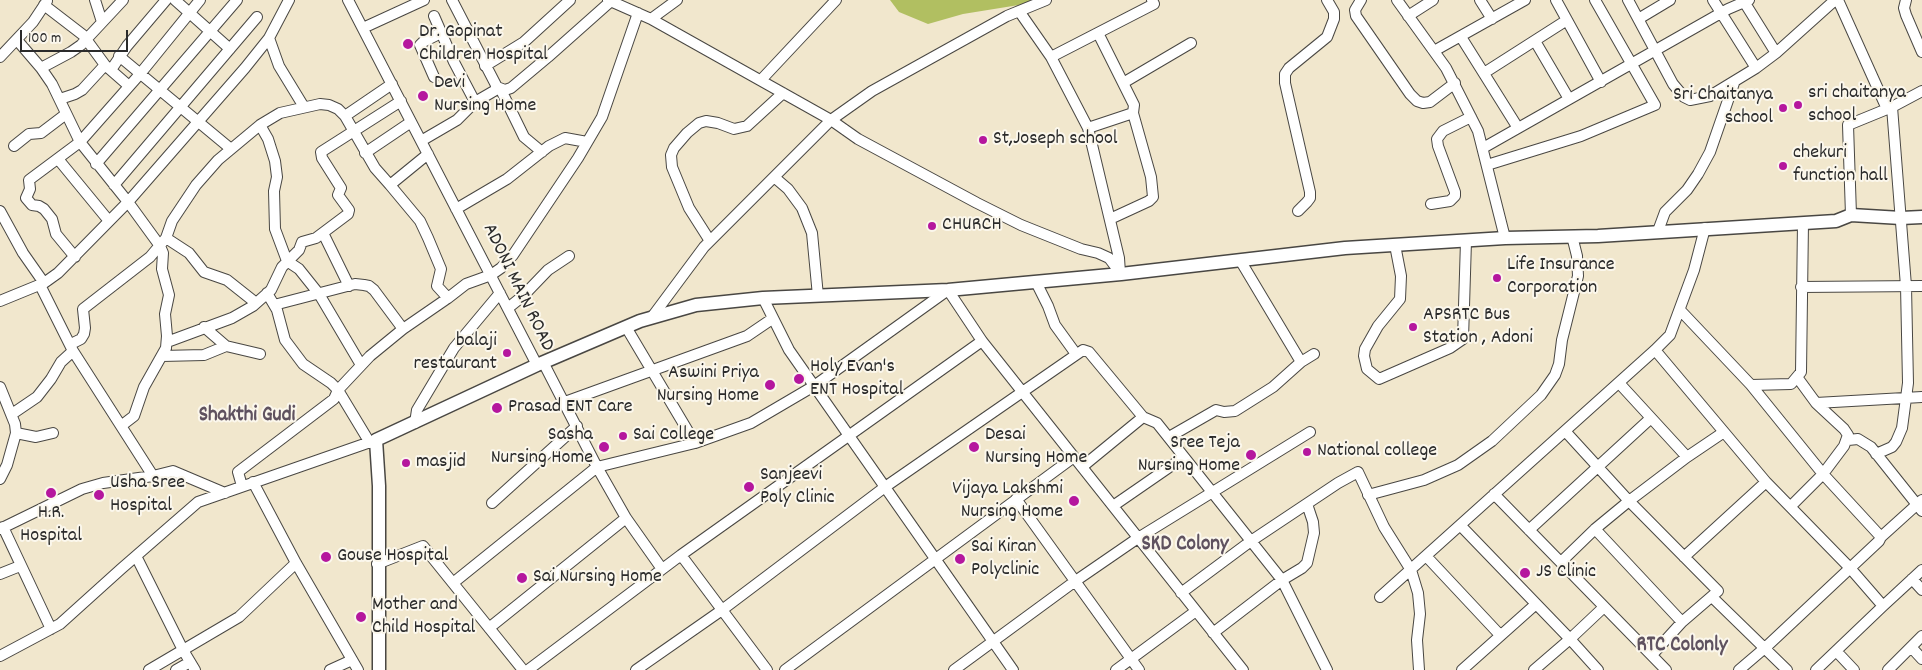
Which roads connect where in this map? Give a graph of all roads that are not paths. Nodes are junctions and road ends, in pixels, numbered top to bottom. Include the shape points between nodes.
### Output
1 (96, 0) edge
2 (123, 0) edge
3 (166, 0) edge
4 (175, 0) edge
5 (200, 0) edge
6 (236, 0) edge
7 (288, 0) edge
8 (348, 0) edge
9 (400, 0) edge
10 (424, 0) edge
11 (452, 0) edge
12 (570, 0) edge
13 (610, 0) edge
14 (677, 0) edge
15 (836, 0) edge
16 (1046, 0) edge
17 (1152, 0) edge
18 (1327, 0) edge
19 (1361, 0) edge
20 (1397, 0) edge
21 (1433, 0) edge
22 (1480, 0) edge
23 (1556, 0) edge
24 (1596, 0) edge
25 (1628, 0) edge
26 (1670, 0) edge
27 (1712, 0) edge
28 (1836, 0) edge
29 (1906, 0) edge
30 (1746, 1) edge
31 (45, 2) edge
32 (1519, 2) edge
33 (404, 10) junction
34 (1019, 11) junction
35 (189, 13) junction
36 (638, 13) junction
37 (1720, 13) junction
38 (434, 16) dead end
39 (1408, 16) junction
40 (257, 17) dead end
41 (1640, 18) junction
42 (651, 19) junction
43 (1492, 19) junction
44 (1567, 20) junction
45 (102, 22) junction
46 (363, 28) junction
47 (209, 30) junction
48 (442, 33) junction
49 (1098, 33) junction
50 (1461, 37) junction
51 (269, 38) junction
52 (17, 40) junction
53 (87, 40) junction
54 (1535, 40) junction
55 (1191, 43) dead end
56 (230, 49) junction
57 (1656, 50) junction
58 (1434, 51) junction
59 (1922, 52) edge
60 (1776, 53) junction
61 (119, 56) junction
62 (0, 57) edge
63 (1051, 57) junction
64 (1631, 64) junction
65 (486, 66) junction
66 (41, 68) junction
67 (108, 68) junction
68 (1756, 68) junction
69 (1484, 73) junction
70 (140, 74) junction
71 (434, 77) dead end
72 (761, 80) junction
73 (1123, 82) junction
74 (1601, 82) junction
75 (1734, 82) junction
76 (1455, 83) junction
77 (392, 84) junction
78 (129, 86) junction
79 (499, 89) junction
80 (1922, 91) edge
81 (160, 92) junction
82 (783, 93) junction
83 (60, 99) junction
84 (1569, 99) junction
85 (401, 101) junction
86 (475, 102) junction
87 (304, 107) junction
88 (180, 108) junction
89 (1890, 108) junction
90 (1132, 113) junction
91 (66, 114) junction
92 (345, 116) junction
93 (1472, 117) junction
94 (831, 120) junction
95 (198, 122) junction
96 (412, 122) junction
97 (260, 125) junction
98 (1088, 128) junction
99 (1518, 128) junction
100 (353, 130) junction
101 (421, 141) junction
102 (80, 142) junction
103 (587, 142) junction
104 (14, 146) dead end
105 (1483, 148) junction
106 (231, 149) junction
107 (542, 152) junction
108 (365, 153) junction
109 (428, 154) junction
110 (58, 159) junction
111 (96, 164) junction
112 (1487, 164) junction
113 (774, 177) junction
114 (114, 185) junction
115 (390, 185) junction
116 (128, 202) junction
117 (1431, 204) dead end
118 (456, 209) junction
119 (0, 211) edge
120 (1298, 211) dead end
121 (1851, 215) junction
122 (1922, 217) edge
123 (1901, 218) junction
124 (1110, 219) junction
125 (109, 221) junction
126 (1803, 223) junction
127 (1705, 228) junction
128 (1658, 231) junction
129 (323, 233) junction
130 (1572, 236) junction
131 (1506, 238) junction
132 (1466, 240) junction
133 (710, 241) junction
134 (163, 242) junction
135 (1395, 245) junction
136 (569, 256) dead end
137 (75, 257) junction
138 (1240, 260) junction
139 (287, 261) junction
140 (1121, 274) junction
141 (491, 275) junction
142 (1036, 282) junction
143 (42, 284) junction
144 (349, 286) junction
145 (1906, 286) junction
146 (1922, 286) edge
147 (1801, 287) junction
148 (948, 290) junction
149 (267, 293) junction
150 (500, 293) junction
151 (318, 294) junction
152 (818, 296) junction
153 (448, 298) junction
154 (762, 298) junction
155 (0, 301) edge
156 (256, 303) junction
157 (274, 306) junction
158 (508, 308) junction
159 (1680, 310) junction
160 (652, 317) junction
161 (772, 319) junction
162 (204, 327) junction
163 (626, 327) junction
164 (403, 329) junction
165 (982, 341) junction
166 (166, 342) junction
167 (226, 346) junction
168 (72, 348) junction
169 (1656, 350) junction
170 (260, 354) dead end
171 (1076, 354) junction
172 (1314, 354) dead end
173 (162, 356) junction
174 (1301, 362) junction
175 (540, 364) junction
176 (361, 366) junction
177 (652, 371) junction
178 (1796, 377) junction
179 (1619, 383) junction
180 (1751, 385) junction
181 (814, 386) junction
182 (0, 387) edge
183 (338, 390) junction
184 (1022, 391) junction
185 (1922, 397) edge
186 (1905, 399) junction
187 (565, 402) junction
188 (1816, 403) junction
189 (12, 414) junction
190 (1143, 417) junction
191 (1651, 418) junction
192 (414, 422) junction
193 (121, 426) junction
194 (577, 426) junction
195 (1565, 431) junction
196 (1310, 432) dead end
197 (1724, 432) junction
198 (16, 433) junction
199 (53, 433) dead end
200 (848, 434) junction
201 (1168, 437) junction
202 (1848, 440) junction
203 (373, 442) junction
204 (695, 443) junction
205 (1876, 454) junction
206 (1687, 456) junction
207 (1074, 457) junction
208 (1184, 457) junction
209 (597, 467) junction
210 (1082, 467) junction
211 (1598, 467) junction
212 (1823, 474) junction
213 (153, 476) junction
214 (0, 479) edge
215 (254, 482) junction
216 (1766, 482) junction
217 (242, 486) junction
218 (885, 487) junction
219 (225, 493) junction
220 (1212, 493) junction
221 (1494, 494) junction
222 (1368, 495) junction
223 (1016, 499) junction
224 (1629, 501) junction
225 (492, 503) dead end
226 (1307, 504) junction
227 (1112, 506) junction
228 (1792, 506) junction
229 (1920, 506) edge
230 (626, 518) junction
231 (1460, 525) junction
232 (2, 528) edge
233 (1529, 530) junction
234 (1595, 530) junction
235 (1881, 537) junction
236 (1138, 538) junction
237 (1251, 541) junction
238 (682, 555) junction
239 (136, 556) junction
240 (1426, 556) junction
241 (1684, 556) junction
242 (935, 558) junction
243 (296, 562) junction
244 (1561, 562) junction
245 (377, 564) junction
246 (20, 566) junction
247 (1850, 568) junction
248 (662, 570) junction
249 (1411, 570) junction
250 (1922, 570) edge
251 (0, 574) edge
252 (1282, 580) junction
253 (1912, 580) junction
254 (1074, 582) junction
255 (453, 583) junction
256 (1922, 590) edge
257 (1182, 592) junction
258 (1380, 597) dead end
259 (1712, 597) junction
260 (1536, 604) junction
261 (1882, 606) junction
262 (1604, 607) junction
263 (722, 610) junction
264 (1196, 611) junction
265 (1682, 622) junction
266 (489, 628) junction
267 (51, 629) junction
268 (1213, 632) junction
269 (1500, 635) junction
270 (1922, 636) edge
271 (1570, 639) junction
272 (993, 641) junction
273 (1766, 647) junction
274 (1911, 647) junction
275 (183, 650) junction
276 (1837, 652) junction
277 (1652, 655) junction
278 (0, 656) edge
279 (1131, 659) junction
280 (1922, 659) edge
281 (352, 660) junction
282 (192, 666) edge
283 (149, 670) edge
284 (176, 670) edge
285 (330, 670) edge
286 (358, 670) edge
287 (379, 670) edge
288 (523, 670) edge
289 (528, 670) edge
290 (636, 670) edge
291 (767, 670) edge
292 (785, 670) edge
293 (954, 670) edge
294 (1013, 670) edge
295 (1116, 670) edge
296 (1139, 670) edge
297 (1243, 670) edge
298 (1327, 670) edge
299 (1419, 670) edge
300 (1462, 670) edge
301 (1534, 670) edge
302 (1598, 670) edge
303 (1666, 670) edge
304 (1739, 670) edge
305 (1787, 670) edge
306 (1816, 670) edge
307 (1854, 670) edge
308 (1888, 670) edge

1 - 45 street
2 - 45 street
3 - 61 street
4 - 35 street
5 - 35 street
6 - 47 street
7 - 51 street
8 - 46 street, ADONI MAIN ROAD
9 - 33 street
10 - 33 street
11 - 65 street
12 - 65 street via 524,42
13 - 36 street
13 - 79 street via 511,88
14 - 42 street
15 - 72 street
16 - 34 street
17 - 49 street via 1154,4
18 - 120 street via 1334,12 1327,37 1288,68 1285,74 1310,192 1310,198
19 - 76 street via 1355,10 1356,16 1413,98 1423,103 1430,102
20 - 39 street
21 - 39 street
22 - 43 street
23 - 44 street
24 - 64 street
25 - 41 street
26 - 41 street
27 - 37 street
28 - 60 street
28 - 89 street
29 - 59 street via 1906,15
30 - 37 street
30 - 60 street
31 - 52 street
31 - 53 street
32 - 43 street
33 - 46 street
34 - 63 street
34 - 94 street via 872,91
35 - 47 street
35 - 70 street
36 - 42 street
36 - 103 street via 602,118
37 - 57 street
37 - 68 street
38 - 48 street
39 - 58 street
40 - 56 street
41 - 57 street
42 - 72 street
43 - 50 street
44 - 54 street
44 - 74 street
45 - 53 street
46 - 77 street, ADONI MAIN ROAD
47 - 56 street
47 - 81 street
48 - 71 street via 420,45
48 - 86 street
49 - 63 street
49 - 73 street
50 - 58 street
50 - 69 street
51 - 87 street via 283,72
51 - 95 street
52 - 62 street
52 - 66 street
53 - 66 street
53 - 67 street
54 - 69 street
54 - 84 street
55 - 73 street
56 - 88 street
57 - 64 street
57 - 75 street via 1674,84 1690,100 1710,96
58 - 76 street
60 - 68 street
61 - 67 street
61 - 70 street
63 - 98 street
64 - 74 street
64 - 112 street via 1655,105 1581,136
65 - 79 street
66 - 83 street
67 - 78 street
67 - 83 street via 82,90
68 - 75 street
69 - 99 street
70 - 78 street
70 - 81 street
72 - 82 street
73 - 90 street via 1134,105
74 - 84 street
75 - 128 street via 1710,152 1687,190 1665,212
76 - 93 street
77 - 85 street, ADONI MAIN ROAD
77 - 92 street
78 - 102 street
79 - 86 street
79 - 107 street via 524,138
80 - 89 street
81 - 88 street
81 - 111 street
82 - 94 street
82 - 133 street via 747,126 734,129 706,121 687,133 674,148 672,167 689,208
83 - 91 street
84 - 99 street
85 - 96 street, ADONI MAIN ROAD
85 - 100 street
86 - 101 street via 457,120
87 - 92 street via 329,105
87 - 97 street via 280,113
88 - 95 street
88 - 114 street
89 - 121 street via 1848,124
89 - 123 street
90 - 98 street
90 - 124 street via 1151,177 1153,196 1149,201
91 - 102 street
91 - 104 street via 41,133 27,135
92 - 100 street
93 - 105 street
93 - 117 street via 1443,131 1437,139 1456,192 1450,201
94 - 113 street
94 - 140 street via 858,139 1021,225 1081,249 1098,252 1109,258
95 - 106 street
95 - 116 street
96 - 101 street, ADONI MAIN ROAD
96 - 108 street
97 - 106 street
97 - 139 street via 275,161 275,228
98 - 124 street
99 - 105 street
100 - 108 street
100 - 129 street via 321,152 340,188 338,195 349,212
101 - 109 street, ADONI MAIN ROAD
102 - 110 street
102 - 111 street
103 - 107 street via 565,138
103 - 141 street via 513,255
105 - 112 street
106 - 134 street via 196,185 172,221
107 - 118 street via 507,180
108 - 115 street
109 - 115 street
109 - 118 street, ADONI MAIN ROAD
110 - 125 street
110 - 137 street via 31,178 26,198 32,206 44,209 52,219 56,234
111 - 114 street
112 - 131 street
113 - 133 street
113 - 152 street via 788,189 809,224
114 - 116 street
115 - 153 street via 420,221 440,268 437,286
116 - 125 street
116 - 134 street
118 - 141 street, ADONI MAIN ROAD
119 - 143 street
121 - 123 main road
121 - 126 main road via 1836,221
122 - 123 main road
123 - 145 street
124 - 140 street
125 - 137 street
126 - 127 main road
126 - 147 street
127 - 128 main road
127 - 159 street
128 - 130 main road
129 - 139 street via 314,240 302,242 299,250
129 - 144 street
130 - 131 main road
130 - 222 street via 1578,276 1559,364 1541,395 1492,441 1458,466 1424,480
131 - 132 main road
132 - 135 main road
132 - 135 street via 1463,339 1450,348 1379,379 1367,369 1364,356 1378,326 1400,299 1401,276
133 - 160 street
134 - 156 street via 189,253 204,272 227,280
134 - 166 street via 162,268 169,294 165,314
134 - 168 street via 150,257 83,309 84,334
135 - 138 main road
136 - 158 street via 548,270
137 - 143 street
138 - 140 main road
138 - 174 street
139 - 149 street
139 - 151 street via 299,268
140 - 142 main road
141 - 150 street, ADONI MAIN ROAD
141 - 153 street via 466,284
142 - 148 main road
142 - 171 street via 1055,325
143 - 155 street
143 - 168 street
144 - 151 street
144 - 164 street via 369,286
145 - 146 street
145 - 147 street
145 - 186 street via 1908,383
147 - 178 street via 1801,372
148 - 152 main road
148 - 165 street
148 - 181 street
149 - 156 street
149 - 157 street
150 - 158 street, ADONI MAIN ROAD
150 - 192 street via 454,348 417,410
151 - 157 street
151 - 176 street
152 - 154 main road
153 - 164 street
154 - 160 main road via 696,305
154 - 161 street
156 - 162 street via 244,313
157 - 183 street via 285,340 303,364
158 - 175 street, ADONI MAIN ROAD
159 - 169 street via 1670,335
159 - 180 street
160 - 163 main road
161 - 177 street via 747,336
161 - 181 street
162 - 166 street
162 - 167 street
163 - 175 main road
163 - 177 street
164 - 176 street
165 - 184 street
165 - 200 street
166 - 173 street
167 - 170 street
167 - 173 street via 204,355
168 - 189 street via 37,397
168 - 193 street
169 - 179 street
169 - 197 street
171 - 184 street
171 - 190 street via 1083,350 1089,352
172 - 174 street
173 - 193 street via 144,387 134,416
174 - 201 street via 1273,388 1235,411 1216,410
175 - 187 street
175 - 192 main road, ADONI MAIN ROAD
176 - 183 street
177 - 187 street
177 - 204 street
178 - 180 street via 1791,384
178 - 188 street
179 - 191 street
179 - 195 street
180 - 212 street
181 - 200 street
181 - 204 street via 751,423
182 - 189 street
183 - 203 street
183 - 217 street via 334,399 238,472
184 - 207 street
184 - 218 street
185 - 186 street
186 - 188 street
186 - 205 street via 1902,428 1896,442
187 - 194 street
188 - 202 street via 1844,428
189 - 198 street
190 - 201 street via 1157,423
190 - 210 street
191 - 206 street
191 - 211 street
192 - 203 main road, ADONI MAIN ROAD
193 - 213 street
194 - 209 street
194 - 225 street
195 - 211 street
195 - 221 street
196 - 220 street
197 - 206 street
197 - 216 street
198 - 199 street via 36,437
198 - 214 street
200 - 218 street
200 - 238 street
201 - 208 street
202 - 205 street via 1864,441
202 - 212 street
203 - 215 street
203 - 245 main road via 379,486
204 - 209 street
205 - 229 street
206 - 224 street
207 - 210 street
207 - 223 street
208 - 220 street
208 - 227 street
209 - 230 street
209 - 255 street
210 - 227 street
211 - 224 street
211 - 233 street
212 - 228 street
212 - 235 street
213 - 219 street via 173,471
213 - 232 street via 82,489
215 - 217 street
215 - 243 street
216 - 228 street
216 - 241 street
217 - 219 street
218 - 242 street
218 - 263 street
219 - 239 street via 198,502
220 - 236 street
220 - 237 street
221 - 231 street
221 - 233 street
222 - 226 street via 1358,472
222 - 249 street
223 - 242 street
223 - 254 street
224 - 234 street
224 - 241 street
226 - 237 street
226 - 252 street via 1314,533 1310,556 1302,568
227 - 236 street
228 - 247 street
229 - 235 street
230 - 248 street
230 - 266 street
231 - 240 street
231 - 260 street
232 - 246 street
233 - 244 street
234 - 244 street
234 - 265 street
235 - 247 street
236 - 254 street
236 - 257 street
237 - 252 street
237 - 257 street
238 - 248 street
238 - 263 street
239 - 267 street
239 - 275 street
240 - 249 street
240 - 269 street
241 - 259 street via 1718,591
242 - 272 street
242 - 292 street
243 - 275 street via 239,617
243 - 281 street
244 - 262 street
245 - 255 street via 422,546
245 - 287 main road
246 - 251 street
246 - 267 street
247 - 261 street
247 - 273 street
248 - 289 street
249 - 258 street
249 - 299 street via 1420,614 1417,640
250 - 253 street
252 - 268 street
252 - 298 street
253 - 256 street
253 - 261 street
254 - 272 street
254 - 279 street
255 - 266 street
257 - 264 street
259 - 265 street
259 - 273 street
260 - 269 street
260 - 271 street
261 - 276 street
262 - 271 street
262 - 277 street
263 - 290 street
263 - 291 street
264 - 268 street
264 - 279 street
265 - 277 street
266 - 288 street
267 - 278 street
268 - 297 street
269 - 300 street
270 - 274 street
271 - 301 street
271 - 302 street
272 - 293 street
272 - 294 street
273 - 304 street
273 - 305 street
274 - 280 street
274 - 308 street
275 - 282 street
275 - 283 street
276 - 306 street
276 - 307 street
277 - 303 street
279 - 295 street
279 - 296 street
281 - 285 street
281 - 286 street
282 - 284 street

